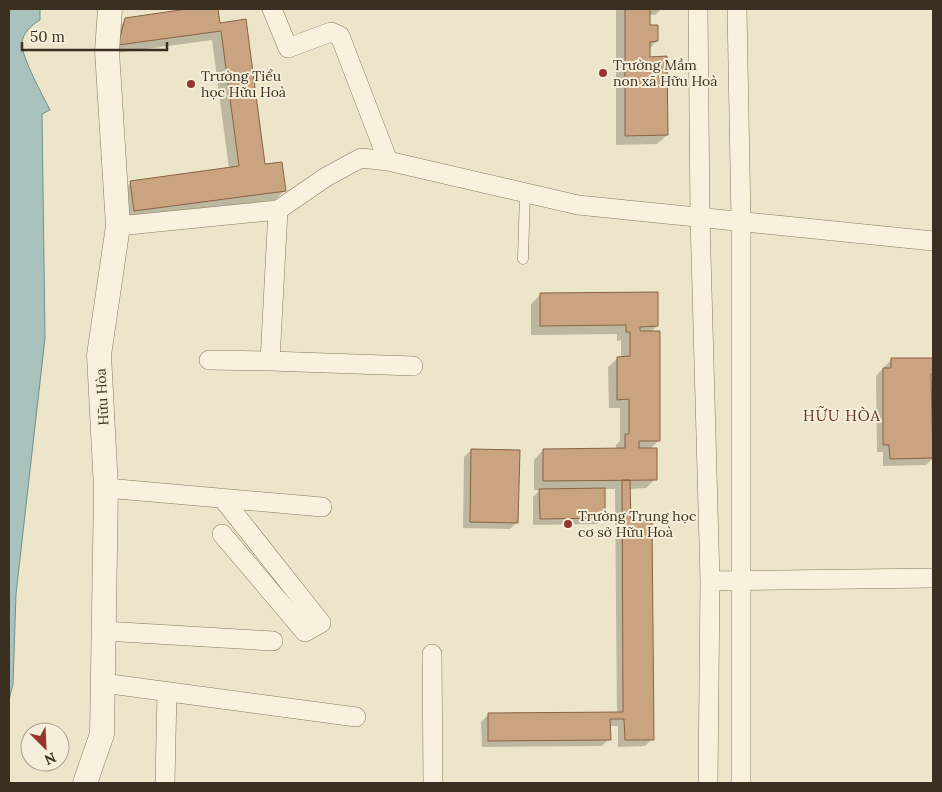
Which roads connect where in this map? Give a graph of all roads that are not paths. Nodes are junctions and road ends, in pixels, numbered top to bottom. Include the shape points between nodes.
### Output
1 (110, 9) edge
2 (272, 9) edge
3 (698, 9) edge
4 (737, 9) edge
5 (388, 161) junction
6 (525, 193) junction
7 (278, 210) junction
8 (700, 217) junction
9 (741, 221) junction
10 (118, 226) junction
11 (933, 241) edge
12 (523, 259) dead end
13 (209, 360) dead end
14 (270, 361) junction
15 (413, 366) dead end
16 (106, 488) junction
17 (223, 499) junction
18 (322, 507) dead end
19 (222, 534) dead end
20 (933, 578) edge
21 (742, 580) junction
22 (710, 581) junction
23 (104, 631) junction
24 (273, 641) dead end
25 (432, 654) dead end
26 (103, 683) junction
27 (167, 692) junction
28 (356, 717) dead end
29 (85, 783) edge
30 (165, 783) edge
31 (433, 783) edge
32 (708, 783) edge
33 (741, 783) edge

1 - 10 street, Hữu Hòa via 107,51
2 - 5 street via 288,48 331,32 340,36
3 - 8 street
4 - 9 street
5 - 6 street
5 - 7 street via 361,158
6 - 8 street via 578,205
6 - 12 lane
7 - 10 street
7 - 14 street
8 - 9 street
8 - 22 street
9 - 11 street
9 - 21 street
10 - 16 street, Hữu Hòa via 99,355
13 - 14 street
14 - 15 street
16 - 17 street
16 - 23 street, Hữu Hòa
17 - 18 street
17 - 19 street via 321,623 305,632
20 - 21 street
21 - 22 street
21 - 33 street
22 - 32 street
23 - 24 street
23 - 26 street, Hữu Hòa
25 - 31 street
26 - 27 street
26 - 29 street, Hữu Hòa via 102,734
27 - 28 street
27 - 30 street

